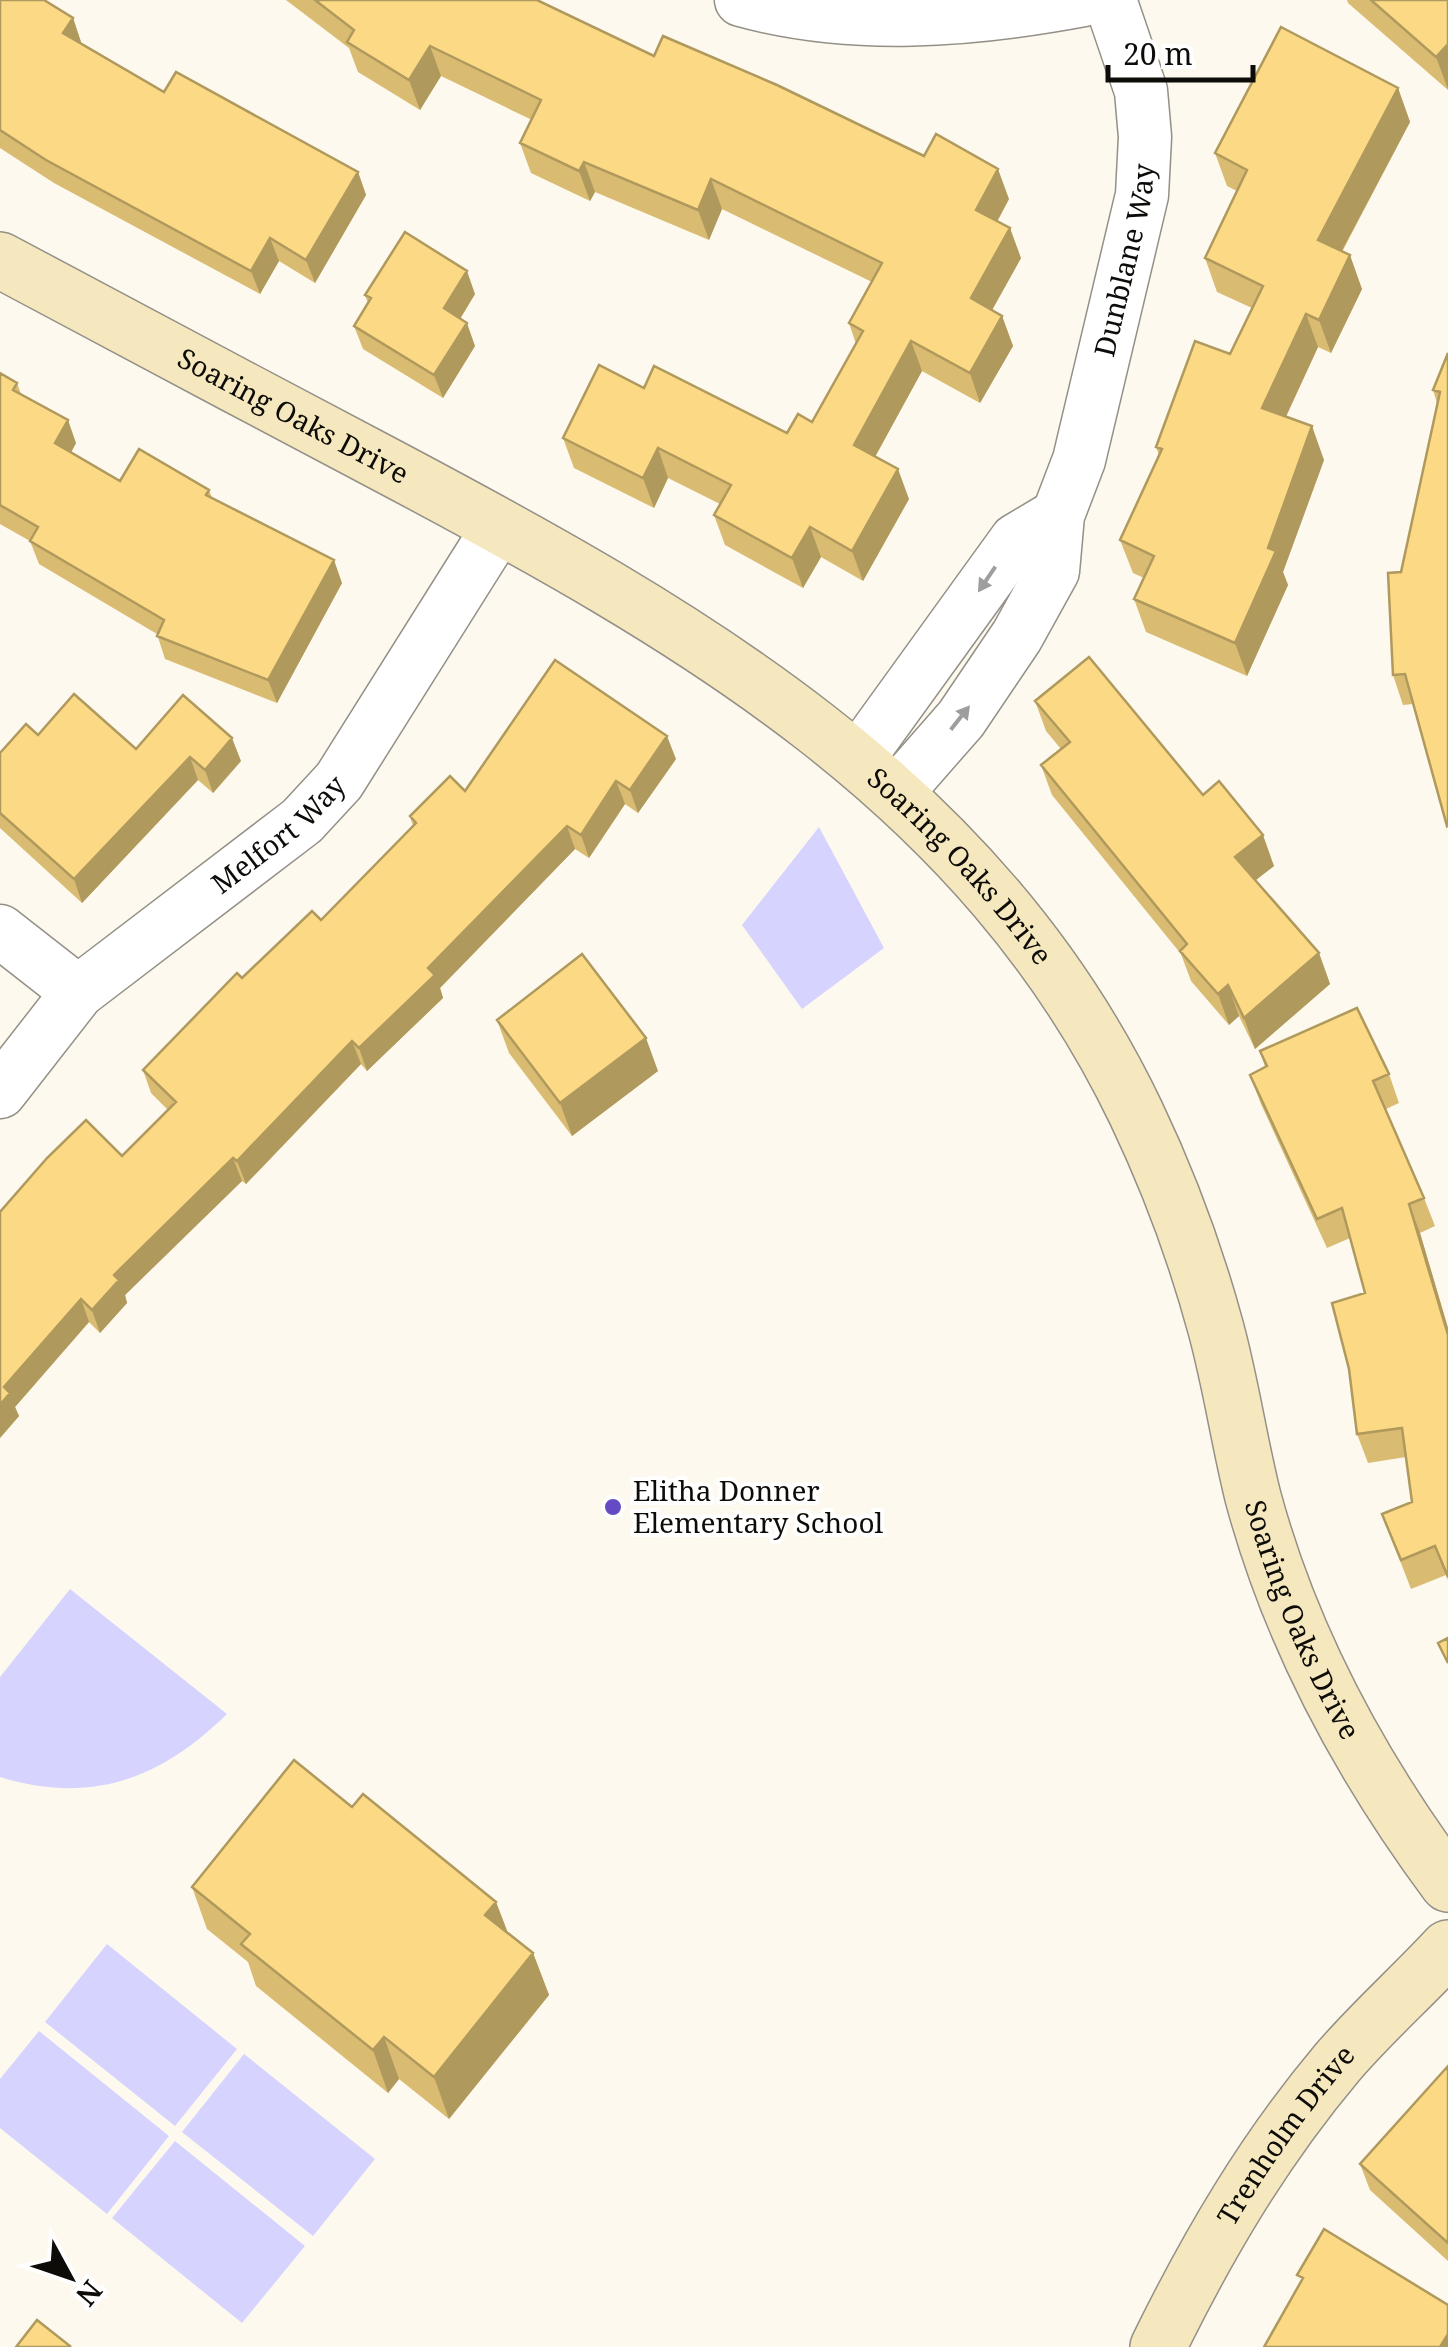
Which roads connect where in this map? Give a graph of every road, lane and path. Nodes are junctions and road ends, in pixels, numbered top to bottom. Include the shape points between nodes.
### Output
1 (741, 0) edge
2 (1084, 0) edge
3 (1110, 0) edge
4 (0, 260) edge
5 (500, 525) junction
6 (877, 776) junction
7 (0, 932) edge
8 (78, 992) junction
9 (0, 1092) edge
10 (1448, 1884) edge
11 (1448, 1948) edge
12 (1158, 2347) edge

1 - 2 street via 866,20 987,17
3 - 6 street, Dunblane Way via 1141,92 1142,194 1079,460 1058,515 1016,540
4 - 5 street, Soaring Oaks Drive
5 - 6 street, Soaring Oaks Drive via 761,683
5 - 8 street, Melfort Way via 339,781 302,821
6 - 10 street, Soaring Oaks Drive via 1003,905 1078,1010 1136,1111 1181,1218 1216,1329 1254,1498 1290,1610 1342,1722 1401,1822
7 - 8 street
8 - 9 street, Melfort Way
11 - 12 street, Trenholm Drive via 1303,2104 1236,2199

